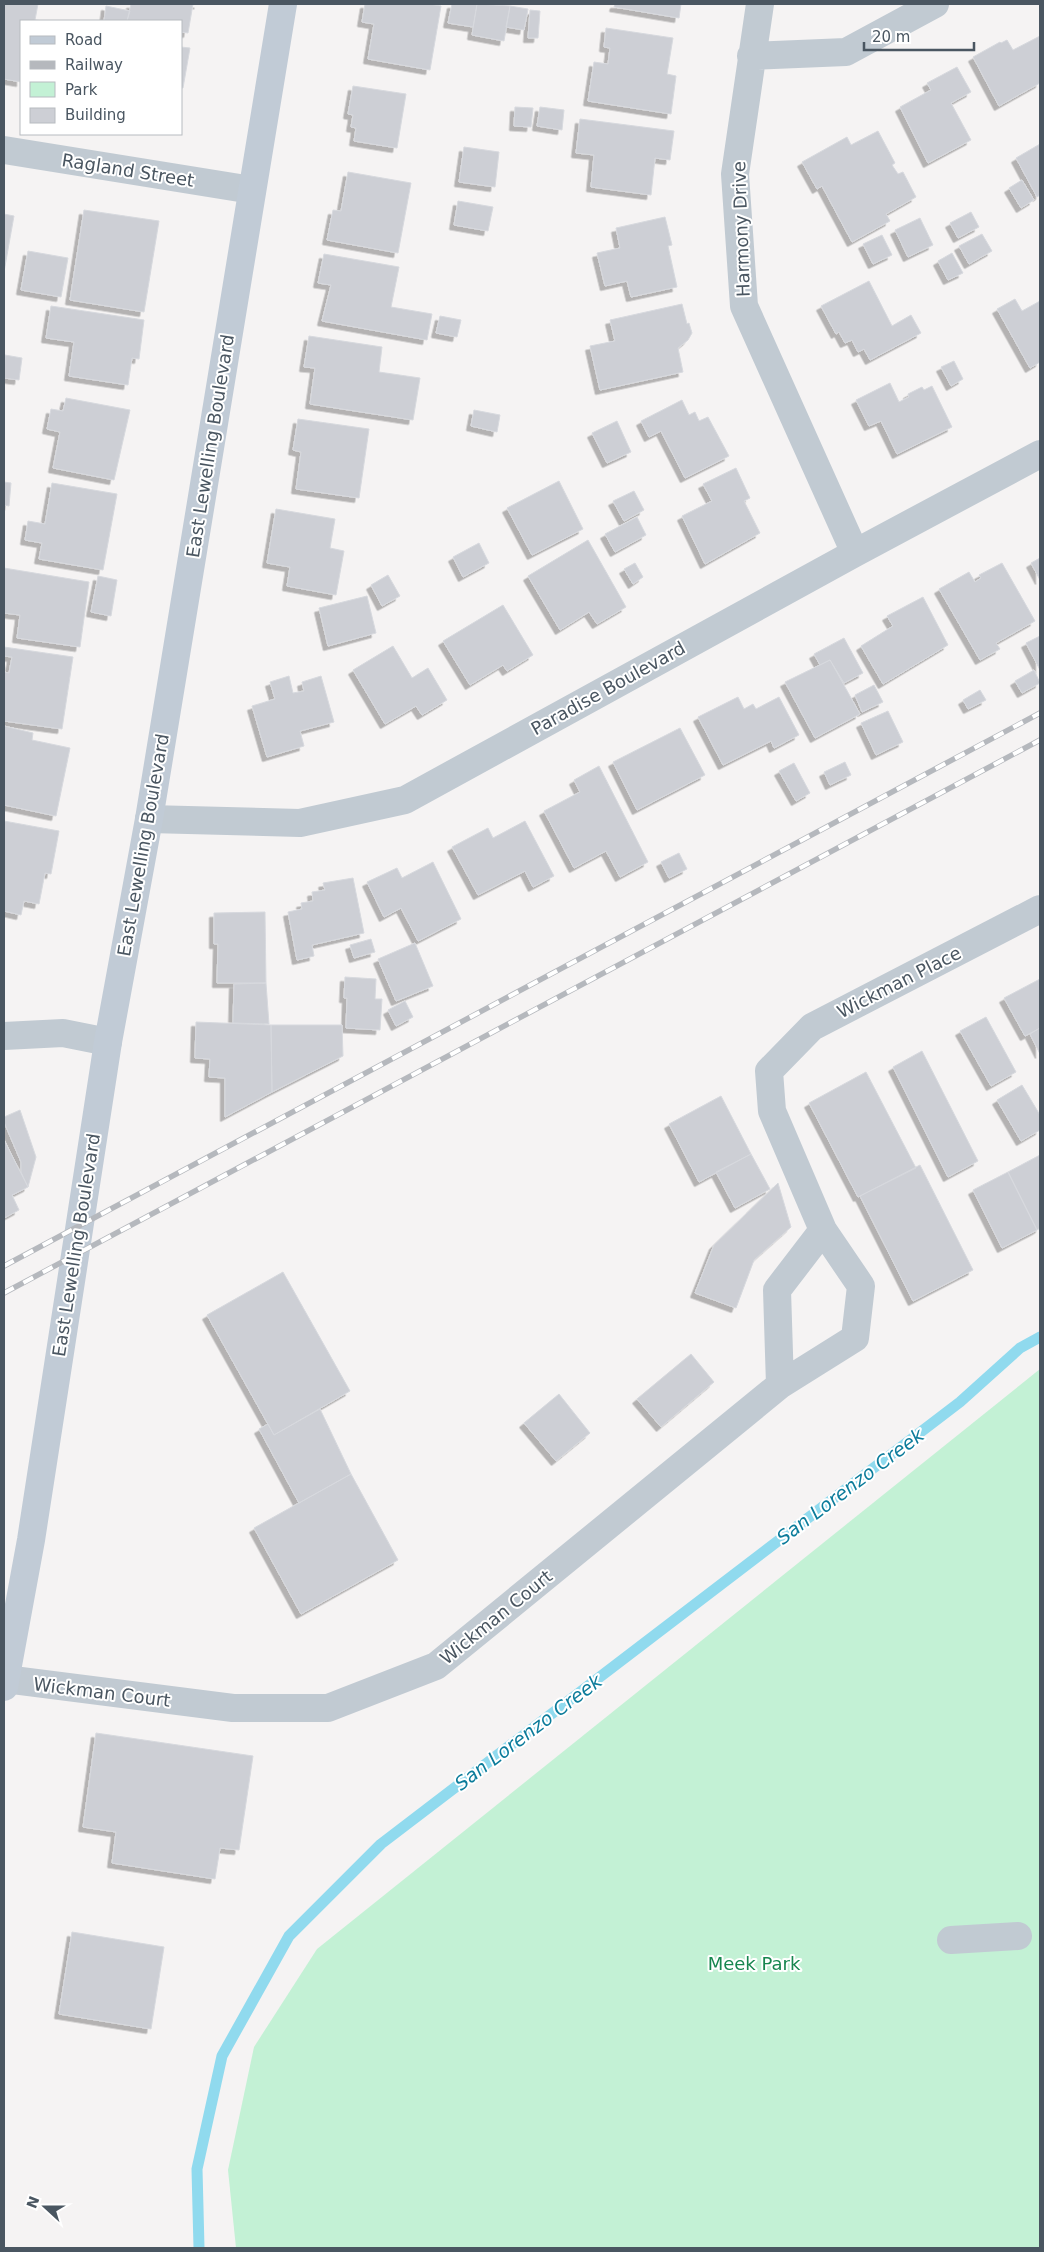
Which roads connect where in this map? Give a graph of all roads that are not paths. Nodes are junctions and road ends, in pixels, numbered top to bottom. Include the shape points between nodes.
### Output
1 (283, 4) edge
2 (760, 4) edge
3 (936, 4) edge
4 (751, 56) junction
5 (4, 150) edge
6 (252, 190) junction
7 (1040, 454) edge
8 (855, 553) junction
9 (149, 818) junction
10 (1040, 909) edge
11 (4, 1036) edge
12 (108, 1042) junction
13 (769, 1071) joint
14 (823, 1230) junction
15 (780, 1385) junction
16 (5, 1683) edge
17 (1018, 1936) dead end
18 (951, 1940) dead end

1 - 6 main road, East Lewelling Boulevard
2 - 4 street, Harmony Drive
3 - 4 street via 846,52
4 - 8 street, Harmony Drive via 735,174 744,306
5 - 6 street, Ragland Street
6 - 9 main road, East Lewelling Boulevard
7 - 8 street, Paradise Boulevard
8 - 9 street, Paradise Boulevard via 405,800 300,823
9 - 12 main road, East Lewelling Boulevard
10 - 13 street, Wickman Place via 812,1028
11 - 12 street via 63,1033
12 - 16 main road, East Lewelling Boulevard via 31,1540
13 - 14 street, Wickman Court via 772,1111
14 - 15 street via 777,1290
14 - 15 street, Wickman Court via 861,1286 855,1338
15 - 16 street, Wickman Court via 436,1666 328,1708 233,1708
17 - 18 street

